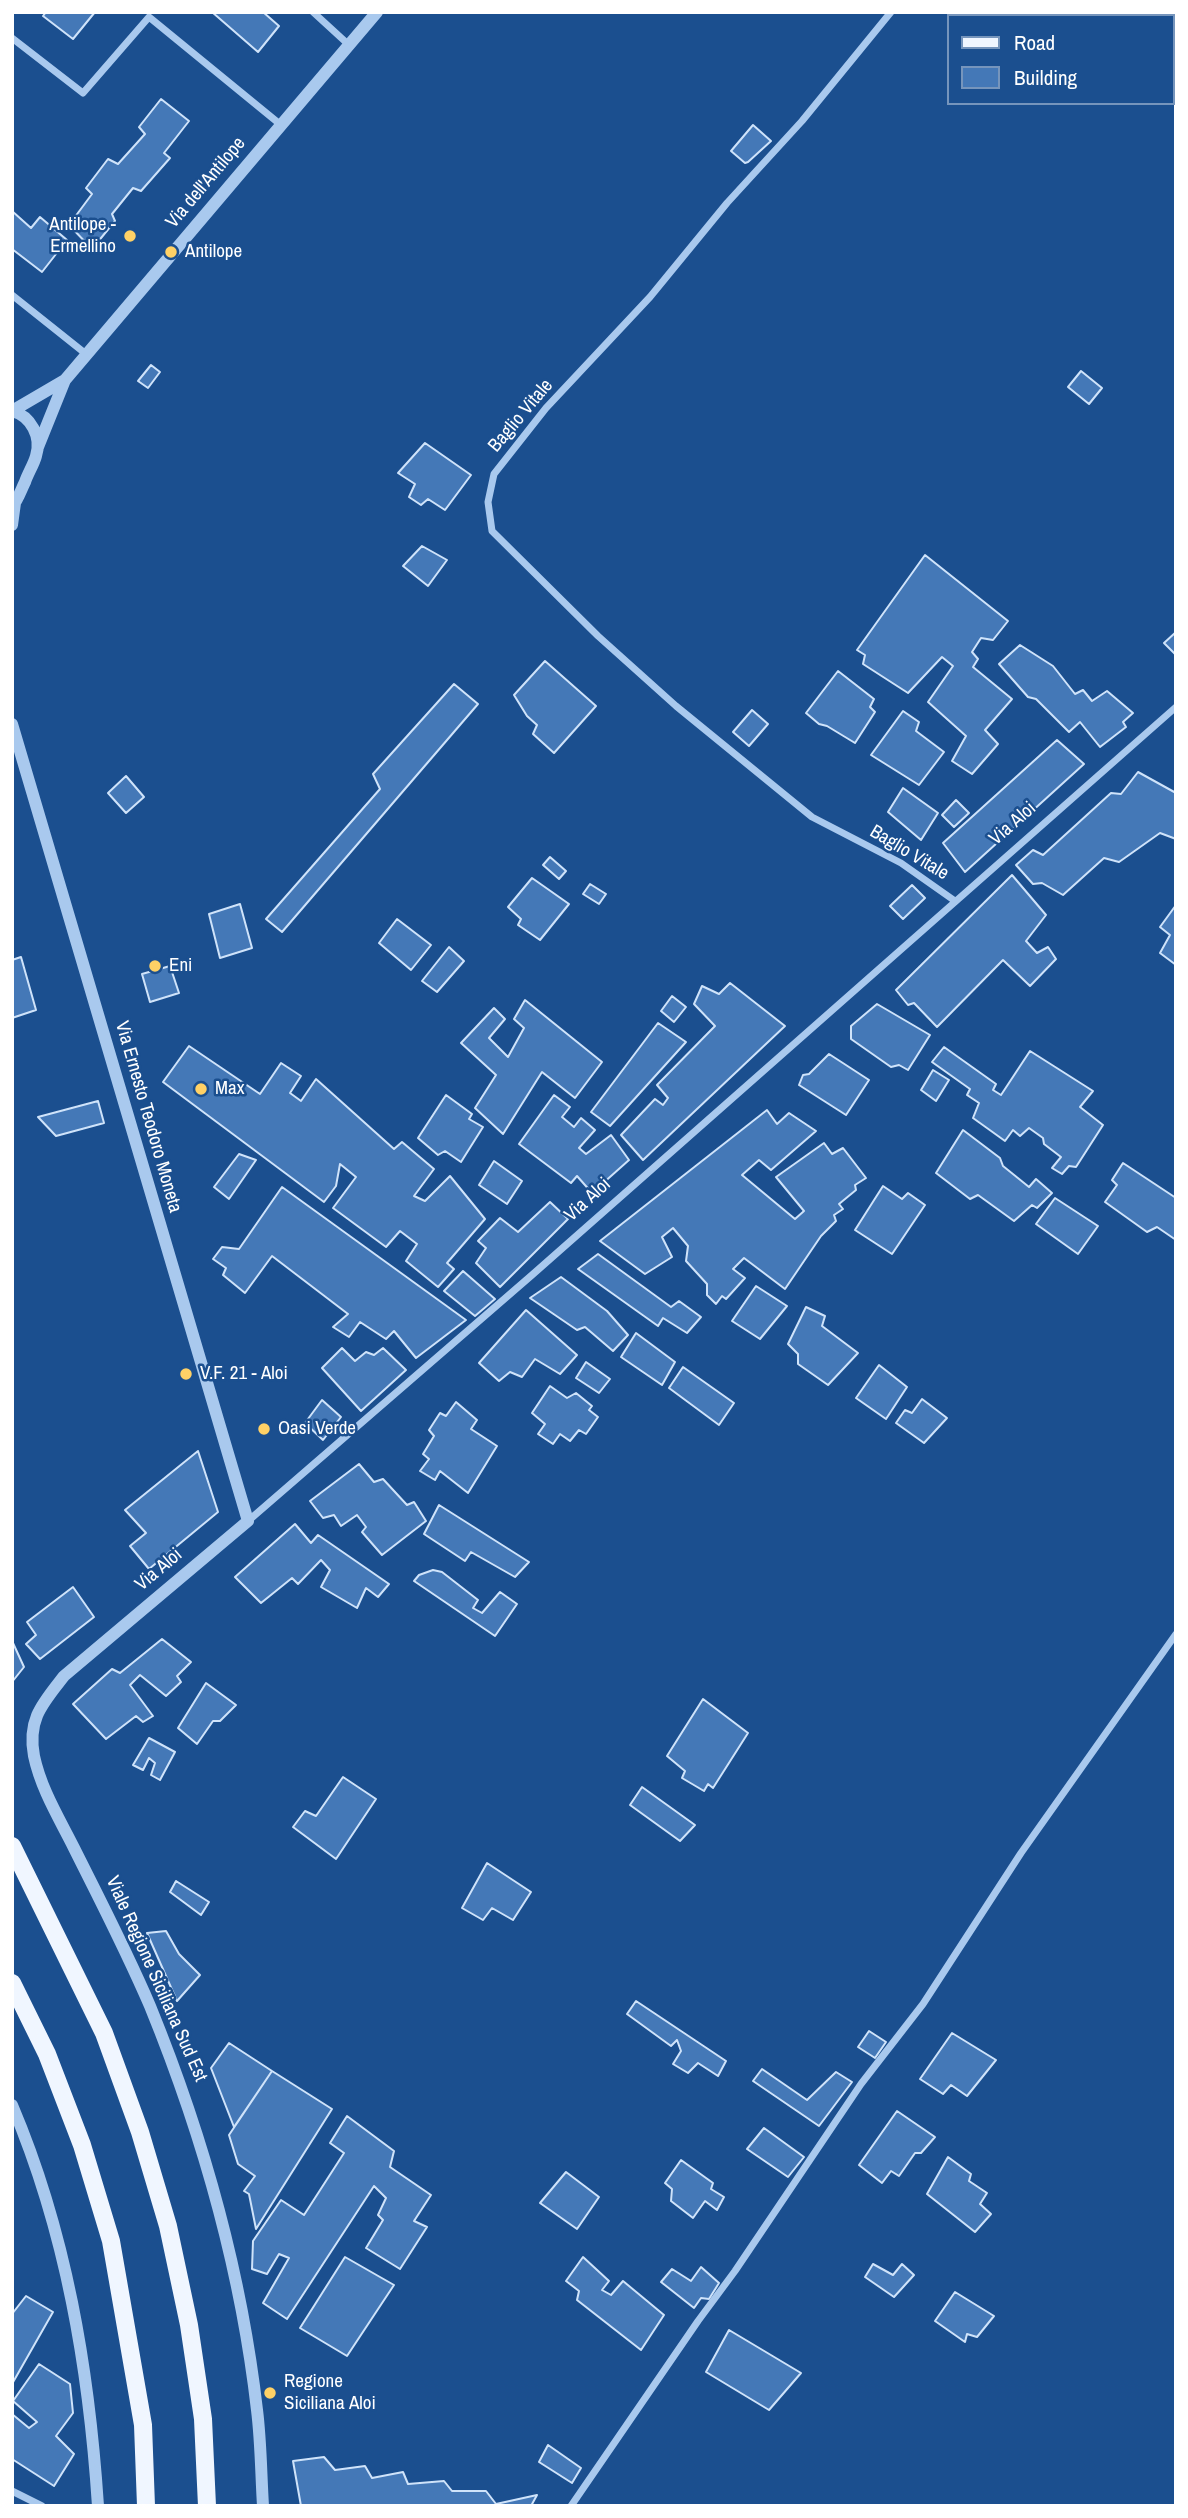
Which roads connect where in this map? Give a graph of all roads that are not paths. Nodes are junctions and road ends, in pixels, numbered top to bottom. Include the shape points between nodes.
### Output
1 (313, 12) edge
2 (377, 12) edge
3 (891, 12) edge
4 (12, 38) edge
5 (349, 45) junction
6 (281, 125) junction
7 (12, 295) edge
8 (86, 354) junction
9 (65, 380) junction
10 (12, 411) edge
11 (37, 447) junction
12 (14, 505) edge
13 (12, 525) edge
14 (1176, 708) edge
15 (12, 724) edge
16 (955, 901) junction
17 (248, 1521) junction
18 (1176, 1634) edge
19 (32, 1724) joint
20 (12, 1846) edge
21 (12, 1983) edge
22 (12, 2105) edge
23 (12, 2491) edge
24 (41, 2506) edge
25 (98, 2506) edge
26 (146, 2506) edge
27 (207, 2506) edge
28 (262, 2506) edge
29 (571, 2506) edge

1 - 5 street
2 - 5 street, Via dell'Antilope
3 - 16 street, Baglio Vitale via 650,297 546,408 494,474 488,502 492,531 676,706 813,817 901,863
4 - 6 street via 83,93 149,17
5 - 6 street, Via dell'Antilope
6 - 8 street, Via dell'Antilope
7 - 8 street
8 - 9 street, Via dell'Antilope
9 - 10 street
9 - 11 street
10 - 11 street via 30,423
11 - 12 street
12 - 13 street
14 - 16 street, Via Aloi
15 - 17 street, Via Ernesto Teodoro Moneta
16 - 17 street, Via Aloi
17 - 19 street, Via Aloi via 64,1676
18 - 29 street
19 - 28 street, Viale Regione Siciliana Sud Est via 39,1779 144,1994 190,2111 228,2241 245,2327 257,2412
20 - 27 main road via 104,2034 168,2226 203,2419
21 - 26 main road via 47,2054 82,2145 111,2241 143,2425
22 - 25 street via 63,2256 92,2425
23 - 24 street

